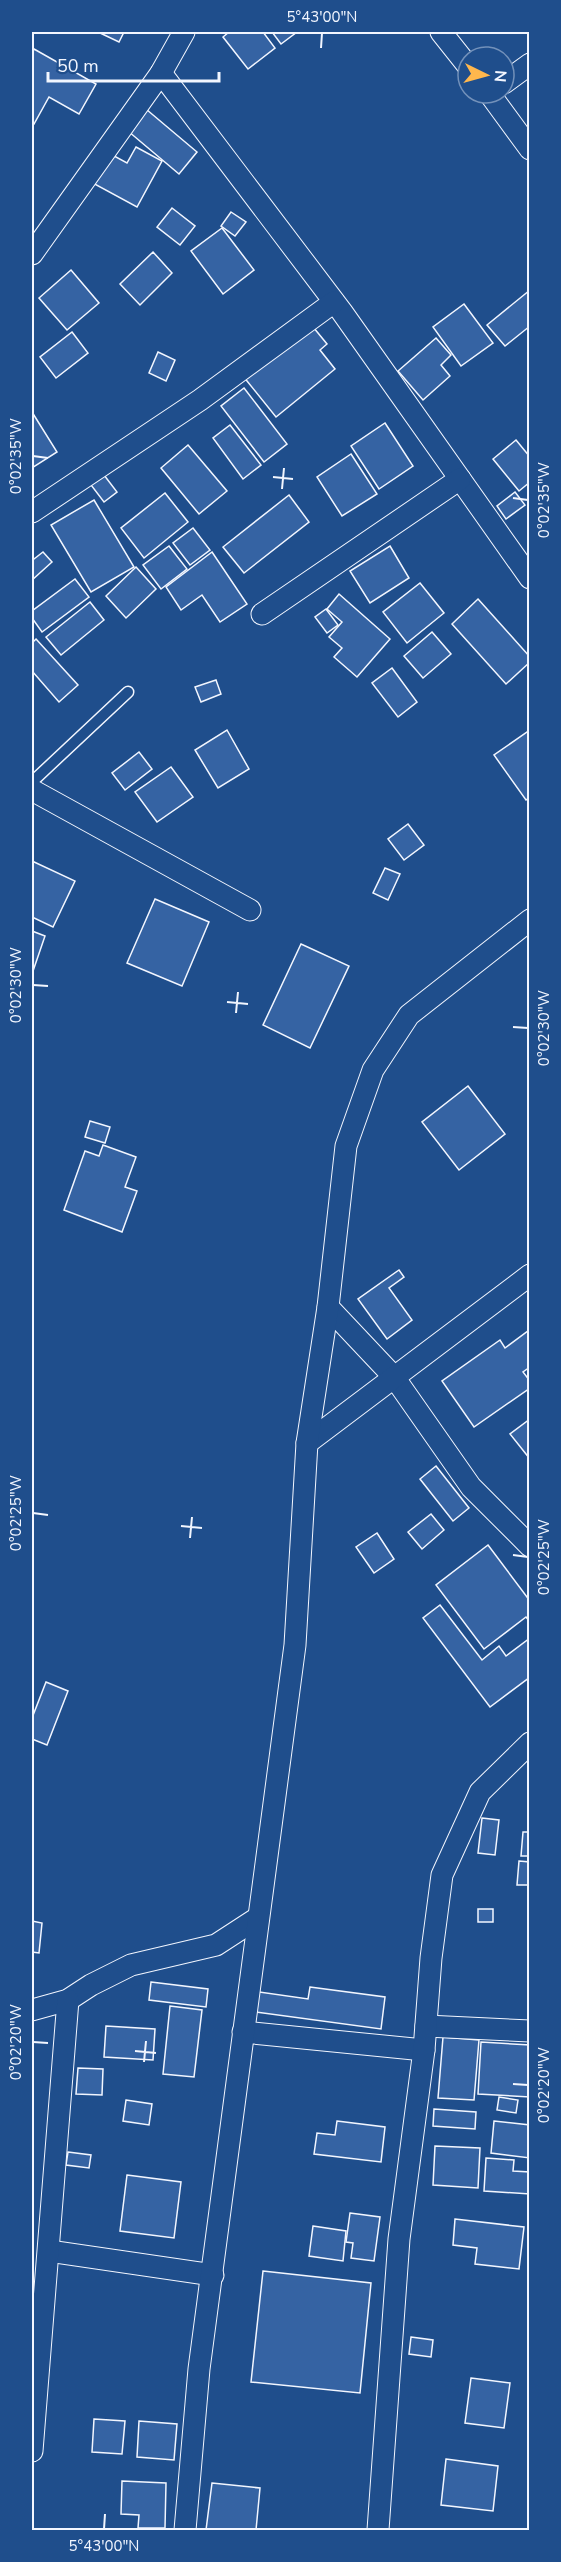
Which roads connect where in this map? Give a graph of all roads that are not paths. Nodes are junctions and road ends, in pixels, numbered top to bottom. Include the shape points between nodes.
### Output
1 (184, 32) edge
2 (441, 32) edge
3 (456, 51) edge
4 (530, 64) edge
5 (161, 73) junction
6 (516, 74) edge
7 (499, 105) edge
8 (530, 149) edge
9 (32, 254) edge
10 (334, 302) junction
11 (460, 479) junction
12 (32, 512) edge
13 (530, 578) edge
14 (262, 614) dead end
15 (128, 692) dead end
16 (32, 782) edge
17 (32, 790) edge
18 (250, 910) dead end
19 (530, 920) edge
20 (530, 1275) edge
21 (328, 1307) junction
22 (394, 1377) junction
23 (307, 1443) junction
24 (530, 1546) edge
25 (530, 1743) edge
26 (256, 1919) junction
27 (68, 2000) junction
28 (32, 2010) edge
29 (426, 2026) junction
30 (530, 2031) edge
31 (243, 2032) junction
32 (424, 2050) junction
33 (49, 2251) junction
34 (213, 2275) junction
35 (32, 2451) edge
36 (185, 2530) edge
37 (378, 2530) edge

1 - 5 street
2 - 3 street
4 - 6 street
5 - 9 street
5 - 10 street
7 - 8 street
10 - 11 street
10 - 12 street via 182,413
11 - 13 street
11 - 14 street
15 - 16 lane
17 - 18 street
19 - 21 street via 409,1015 373,1070 346,1146
20 - 22 street
21 - 22 street
21 - 23 street
22 - 23 street
22 - 24 street via 471,1487
23 - 26 street via 295,1645
25 - 29 street via 480,1792 442,1875
26 - 27 street via 216,1945 131,1965
26 - 31 street
27 - 28 street
27 - 33 street
29 - 30 street
29 - 32 street
31 - 32 street
31 - 34 street
32 - 37 street via 399,2239
33 - 34 street
33 - 35 street
34 - 36 street via 199,2368

